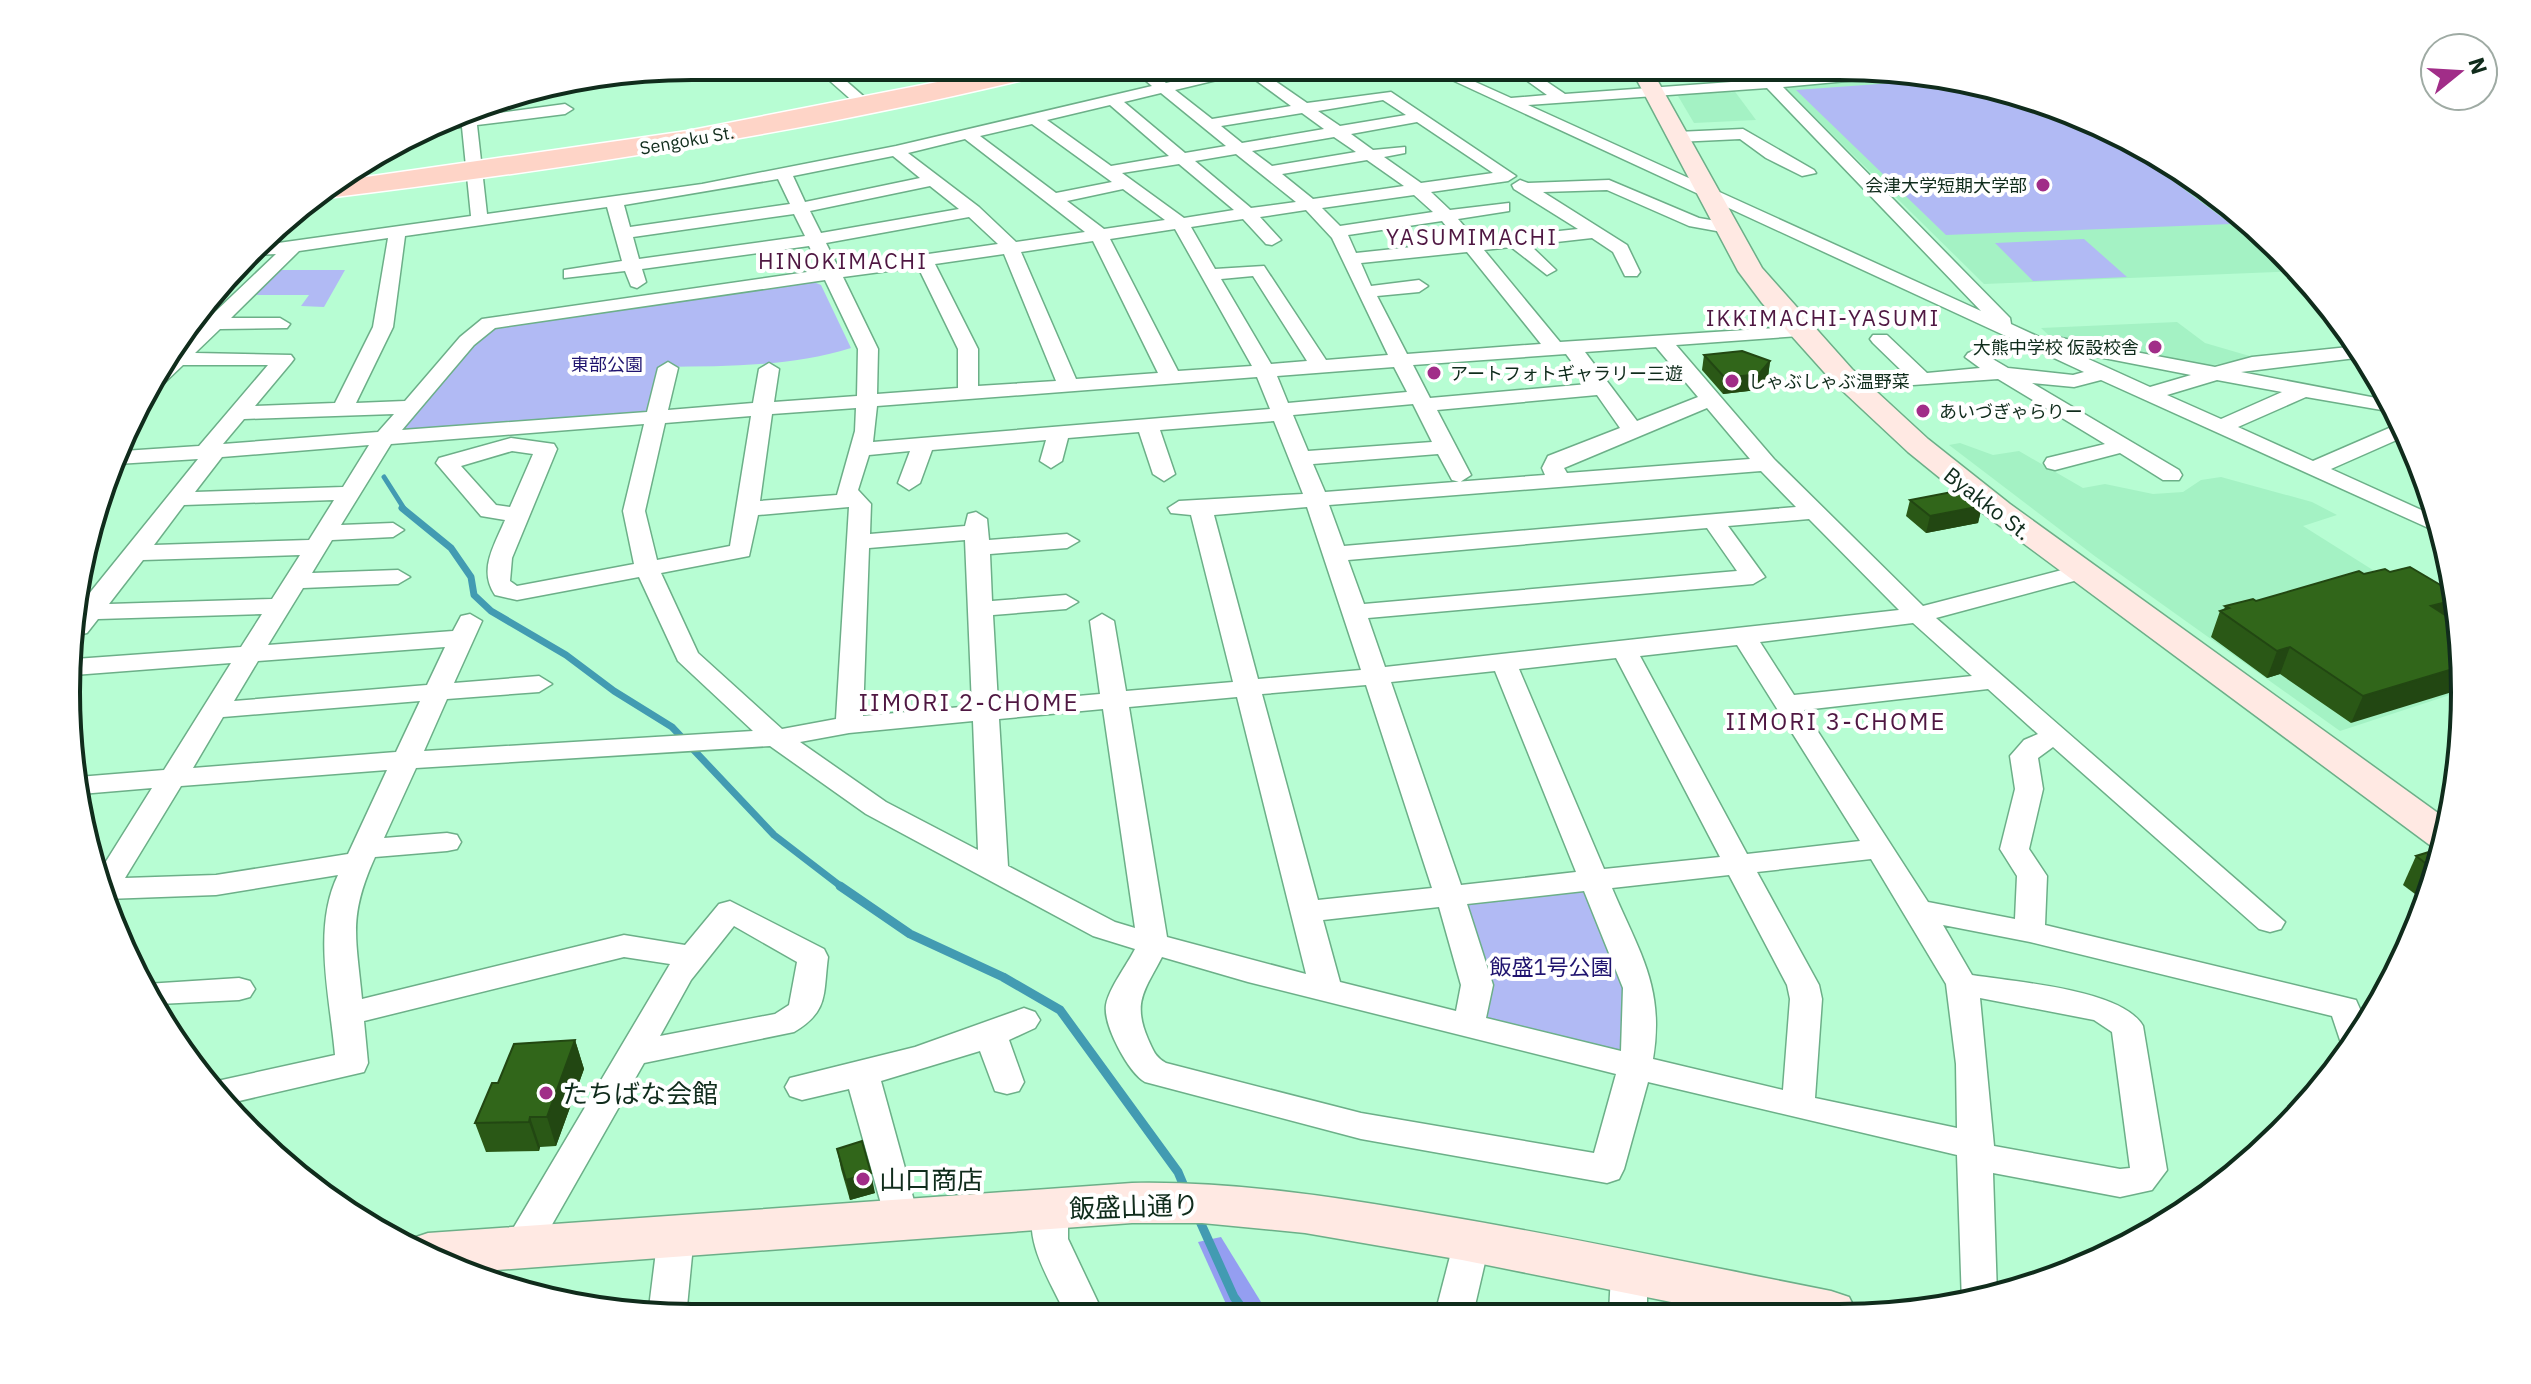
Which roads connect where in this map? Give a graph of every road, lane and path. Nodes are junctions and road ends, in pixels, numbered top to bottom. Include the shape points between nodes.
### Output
1 (836, 80) edge
2 (955, 80) edge
3 (988, 80) edge
4 (1152, 80) edge
5 (1198, 80) edge
6 (1267, 80) edge
7 (1461, 80) edge
8 (1535, 80) edge
9 (1648, 80) edge
10 (1730, 80) edge
11 (1768, 80) edge
12 (1821, 80) edge
13 (1771, 83) junction
14 (1737, 86) junction
15 (1162, 89) junction
16 (1562, 98) junction
17 (1113, 100) junction
18 (861, 101) junction
19 (1511, 102) junction
20 (1305, 108) junction
21 (565, 109) dead end
22 (489, 115) edge
23 (1420, 117) junction
24 (1035, 119) junction
25 (469, 122) edge
26 (1207, 124) junction
27 (1336, 130) junction
28 (968, 134) junction
29 (1677, 137) junction
30 (1236, 148) junction
31 (1399, 150) dead end
32 (896, 151) junction
33 (1369, 155) junction
34 (1182, 157) junction
35 (472, 170) junction
36 (1108, 171) junction
37 (1267, 172) junction
38 (783, 173) junction
39 (1808, 173) dead end
40 (1508, 176) junction
41 (358, 179) edge
42 (933, 180) junction
43 (1125, 184) junction
44 (346, 187) edge
45 (1417, 188) junction
46 (1525, 188) junction
47 (1704, 192) junction
48 (1052, 199) junction
49 (1308, 203) junction
50 (615, 204) junction
51 (1503, 207) dead end
52 (801, 208) junction
53 (973, 211) junction
54 (1246, 212) junction
55 (1447, 216) junction
56 (480, 222) junction
57 (1179, 222) junction
58 (1722, 227) junction
59 (1335, 232) junction
60 (623, 233) junction
61 (1098, 233) junction
62 (1594, 233) junction
63 (397, 234) junction
64 (817, 240) junction
65 (1272, 240) dead end
66 (1515, 241) junction
67 (1010, 246) junction
68 (1470, 246) junction
69 (293, 247) junction
70 (269, 250) edge
71 (923, 259) junction
72 (1350, 259) junction
73 (632, 265) junction
74 (1547, 270) dead end
75 (1631, 272) dead end
76 (831, 273) junction
77 (570, 274) dead end
78 (1210, 275) junction
79 (1419, 286) dead end
80 (1365, 292) junction
81 (641, 300) junction
82 (211, 323) junction
83 (280, 324) dead end
84 (1799, 330) junction
85 (1660, 339) junction
86 (1880, 339) dead end
87 (2025, 339) junction
88 (191, 340) edge
89 (1562, 346) junction
90 (2349, 353) edge
91 (179, 358) edge
92 (1400, 358) junction
93 (1319, 364) junction
94 (668, 368) dead end
95 (769, 369) dead end
96 (1264, 369) junction
97 (2101, 373) junction
98 (2218, 373) junction
99 (2007, 374) junction
100 (1170, 376) junction
101 (1921, 378) junction
102 (1068, 384) junction
103 (1849, 386) junction
104 (1600, 389) junction
105 (968, 392) junction
106 (2300, 392) dead end
107 (2147, 394) junction
108 (1711, 399) junction
109 (866, 401) junction
110 (1421, 401) junction
111 (2379, 405) edge
112 (407, 407) junction
113 (762, 409) junction
114 (342, 410) junction
115 (1281, 412) junction
116 (239, 413) junction
117 (654, 417) junction
118 (1148, 426) junction
119 (2220, 427) junction
120 (1633, 431) junction
121 (1059, 433) junction
122 (2393, 433) edge
123 (514, 436) junction
124 (384, 438) junction
125 (923, 444) junction
126 (2124, 446) junction
127 (1446, 447) junction
128 (862, 449) junction
129 (210, 452) junction
130 (127, 458) edge
131 (1300, 458) junction
132 (1051, 461) dead end
133 (2055, 463) dead end
134 (1766, 464) junction
135 (2312, 469) junction
136 (1164, 474) dead end
137 (1460, 475) dead end
138 (2171, 475) dead end
139 (1559, 480) junction
140 (909, 483) dead end
141 (349, 493) junction
142 (178, 499) junction
143 (1316, 499) junction
144 (856, 500) junction
145 (747, 509) junction
146 (1813, 512) junction
147 (518, 515) junction
148 (2426, 520) edge
149 (1713, 521) junction
150 (393, 530) dead end
151 (976, 533) junction
152 (321, 540) junction
153 (1067, 541) dead end
154 (858, 542) junction
155 (136, 553) junction
156 (1335, 554) junction
157 (647, 569) junction
158 (2081, 572) junction
159 (398, 577) dead end
160 (297, 581) junction
161 (1066, 602) dead end
162 (281, 606) junction
163 (980, 609) junction
164 (1355, 612) junction
165 (85, 614) edge
166 (1918, 615) junction
167 (85, 617) edge
168 (1102, 621) dead end
169 (1744, 637) junction
170 (1624, 650) junction
171 (251, 655) junction
172 (1504, 663) junction
173 (81, 667) edge
174 (1377, 676) junction
175 (1993, 681) junction
176 (539, 684) dead end
177 (1248, 687) junction
178 (437, 692) junction
179 (1116, 699) junction
180 (1786, 704) junction
181 (218, 710) junction
182 (985, 712) junction
183 (849, 725) junction
184 (2057, 736) junction
185 (776, 738) junction
186 (405, 760) junction
187 (173, 780) junction
188 (87, 785) edge
189 (2435, 830) edge
190 (447, 842) dead end
191 (1877, 849) junction
192 (359, 856) junction
193 (1740, 866) junction
194 (994, 872) junction
195 (109, 877) edge
196 (1595, 882) junction
197 (110, 883) edge
198 (1451, 897) junction
199 (1918, 910) junction
200 (1306, 912) junction
201 (2270, 922) dead end
202 (2030, 932) junction
203 (1153, 944) junction
204 (692, 957) junction
205 (1962, 984) junction
206 (239, 989) dead end
207 (1326, 990) junction
208 (159, 993) edge
209 (347, 1014) junction
210 (1024, 1020) dead end
211 (1469, 1023) junction
212 (2351, 1027) edge
213 (991, 1035) junction
214 (633, 1053) junction
215 (1634, 1066) junction
216 (862, 1074) junction
217 (1007, 1082) dead end
218 (802, 1087) dead end
219 (228, 1091) edge
220 (1798, 1107) junction
221 (1977, 1151) junction
222 (1050, 1210) junction
223 (901, 1219) junction
224 (676, 1235) junction
225 (1472, 1241) junction
226 (520, 1247) junction
227 (448, 1253) edge
228 (1979, 1287) edge
229 (1628, 1293) edge
230 (668, 1303) edge
231 (1080, 1304) edge
232 (1456, 1304) edge
233 (1740, 1304) edge

1 - 18 street
2 - 18 main road, Sengoku St.
3 - 35 main road, Sengoku St. via 822,116
4 - 15 street
5 - 15 street
6 - 20 street
7 - 19 street
8 - 16 street
9 - 14 street
9 - 16 street
9 - 29 street, Byakko St.
10 - 14 street
11 - 13 street
12 - 13 street
13 - 14 street
13 - 87 street
15 - 17 street
15 - 26 street
16 - 19 street
17 - 24 street
17 - 34 street
18 - 35 main road, Sengoku St.
19 - 47 street
20 - 23 street via 1386,95
20 - 26 street
20 - 27 street
21 - 22 street
23 - 27 street
23 - 40 street
24 - 28 street
24 - 36 street
25 - 35 street
26 - 30 street
27 - 30 street
27 - 33 street
28 - 32 street
28 - 48 street
29 - 39 street via 1743,134
29 - 47 street, Byakko St.
30 - 34 street
30 - 37 street
31 - 33 street
32 - 38 street
32 - 42 street
33 - 37 street
33 - 45 street
34 - 36 street
34 - 54 street
35 - 41 main road, Sengoku St.
35 - 44 main road, Sengoku St.
35 - 56 street
36 - 43 street
37 - 49 street
38 - 50 street
38 - 52 street
40 - 45 street
40 - 46 street
42 - 52 street
42 - 53 street
43 - 48 street
43 - 57 street
45 - 49 street
45 - 55 street
46 - 58 street via 1609,185 1695,222
46 - 62 street
47 - 58 street, Byakko St.
47 - 87 street
48 - 61 street
49 - 54 street
49 - 59 street
50 - 56 street
50 - 60 street
51 - 55 street
52 - 60 street
52 - 64 street
53 - 64 street
53 - 67 street
54 - 57 street
54 - 65 street
55 - 59 street
55 - 68 street
56 - 63 street
57 - 61 street
57 - 78 street
58 - 84 street, Byakko St.
59 - 72 street
60 - 73 street
61 - 67 street
61 - 100 street
62 - 66 street
62 - 75 street via 1621,249
63 - 69 street
63 - 114 street via 383,327
64 - 73 street
64 - 76 street
66 - 68 street
66 - 74 street
67 - 71 street
67 - 102 street
68 - 72 street
68 - 89 street
69 - 70 street
69 - 82 street
71 - 76 street
71 - 105 street via 968,349
72 - 80 street
73 - 77 street
73 - 81 street
76 - 81 street
76 - 109 street via 866,342
78 - 93 street via 1258,270
78 - 96 street
79 - 80 street
80 - 92 street
81 - 112 street via 489,323
82 - 83 street
82 - 88 street
84 - 85 street
84 - 103 street, Byakko St.
85 - 89 street
85 - 108 street
86 - 101 street
87 - 97 street
87 - 98 street
87 - 99 street via 1975,357
89 - 92 street
89 - 104 street
90 - 98 street via 2279,358
91 - 116 street via 284,359
92 - 93 street
92 - 110 street
93 - 96 street
94 - 117 street
95 - 113 street
96 - 100 street
96 - 115 street
97 - 99 street via 2074,381
97 - 107 street
98 - 107 street
98 - 111 street
99 - 101 street
99 - 126 street
100 - 102 street
101 - 103 street
102 - 105 street
103 - 158 street, Byakko St. via 1982,500
104 - 110 street
104 - 120 street
105 - 109 street
106 - 119 street
107 - 119 street
108 - 120 street
108 - 134 street
109 - 113 street
109 - 128 street
110 - 115 street
110 - 127 street
112 - 114 street
112 - 124 street
113 - 117 street
113 - 145 street
114 - 116 street
115 - 118 street
115 - 131 street
116 - 129 street
117 - 123 street
117 - 157 street via 634,511
118 - 121 street
118 - 136 street
119 - 135 street
120 - 139 street via 1556,461 1553,468
121 - 125 street
121 - 132 street
122 - 135 street
123 - 124 street
123 - 147 street via 546,449
123 - 147 street via 447,463 489,511
124 - 129 street
124 - 141 street
125 - 128 street
125 - 140 street
126 - 133 street
126 - 138 street
127 - 131 street
127 - 137 street
128 - 144 street via 846,492
129 - 130 street
129 - 142 street
131 - 143 street
134 - 139 street
134 - 146 street
135 - 148 street
139 - 143 street
141 - 142 street
141 - 152 street
142 - 155 street
143 - 156 street
143 - 177 street via 1190,509
144 - 145 street
144 - 154 street
145 - 157 street via 741,551
146 - 149 street
146 - 166 street
147 - 157 street via 496,571 504,590 517,593
149 - 156 street
149 - 164 street via 1753,577
150 - 152 street
151 - 153 street
151 - 154 street
151 - 163 street
152 - 155 street
152 - 160 street
154 - 183 street
155 - 165 street
156 - 164 street
157 - 185 street via 687,656
158 - 166 street
158 - 189 street, Byakko St.
159 - 160 street
160 - 162 street
161 - 163 street
162 - 167 street
162 - 171 street
163 - 182 street
164 - 174 street
166 - 169 street
166 - 175 street
168 - 179 street
169 - 170 street
169 - 180 street
170 - 172 street
170 - 193 street
171 - 173 street
171 - 178 street via 466,630
171 - 181 street
172 - 174 street
172 - 196 street
174 - 177 street
174 - 198 street
175 - 180 street
175 - 184 street
176 - 178 street
177 - 179 street
177 - 200 street
178 - 181 street
178 - 186 street
179 - 182 street
179 - 203 street
180 - 191 street
181 - 187 street
182 - 183 street
182 - 194 street
183 - 185 street
184 - 201 street
184 - 202 street via 2024,756 2029,789 2014,849 2032,876
185 - 186 street
185 - 194 street via 876,808
186 - 187 street
186 - 192 street
187 - 188 street
187 - 195 street
190 - 192 street
191 - 193 street
191 - 199 street
192 - 197 street via 216,885
192 - 209 street via 339,921
193 - 196 street
193 - 220 street via 1803,985
194 - 203 street via 1104,929
196 - 198 street
196 - 215 street via 1642,1001
198 - 200 street
198 - 211 street via 1477,985
199 - 202 street
199 - 205 street
200 - 207 street
202 - 212 street via 2345,1008
203 - 207 street
203 - 215 street via 1122,1005 1144,1066 1361,1126 1607,1169
204 - 209 street via 624,946
204 - 214 street
204 - 214 street via 730,911 813,957 804,1011 783,1024
205 - 221 street
205 - 221 street via 2103,1010 2127,1026 2150,1170 2140,1180 2120,1183
206 - 208 street
207 - 211 street
209 - 219 street via 352,1063
210 - 213 street
211 - 215 street
213 - 216 street
213 - 217 street
214 - 226 street
215 - 220 street
216 - 218 street
216 - 223 street
220 - 221 street
221 - 228 street
222 - 223 street, 飯盛山通り
222 - 225 street, 飯盛山通り via 1193,1202 1300,1212
222 - 231 street via 1050,1239
223 - 224 street, 飯盛山通り
224 - 226 street, 飯盛山通り
224 - 230 street
225 - 229 street, 飯盛山通り
225 - 232 street
226 - 227 street, 飯盛山通り
229 - 233 street, 飯盛山通り

